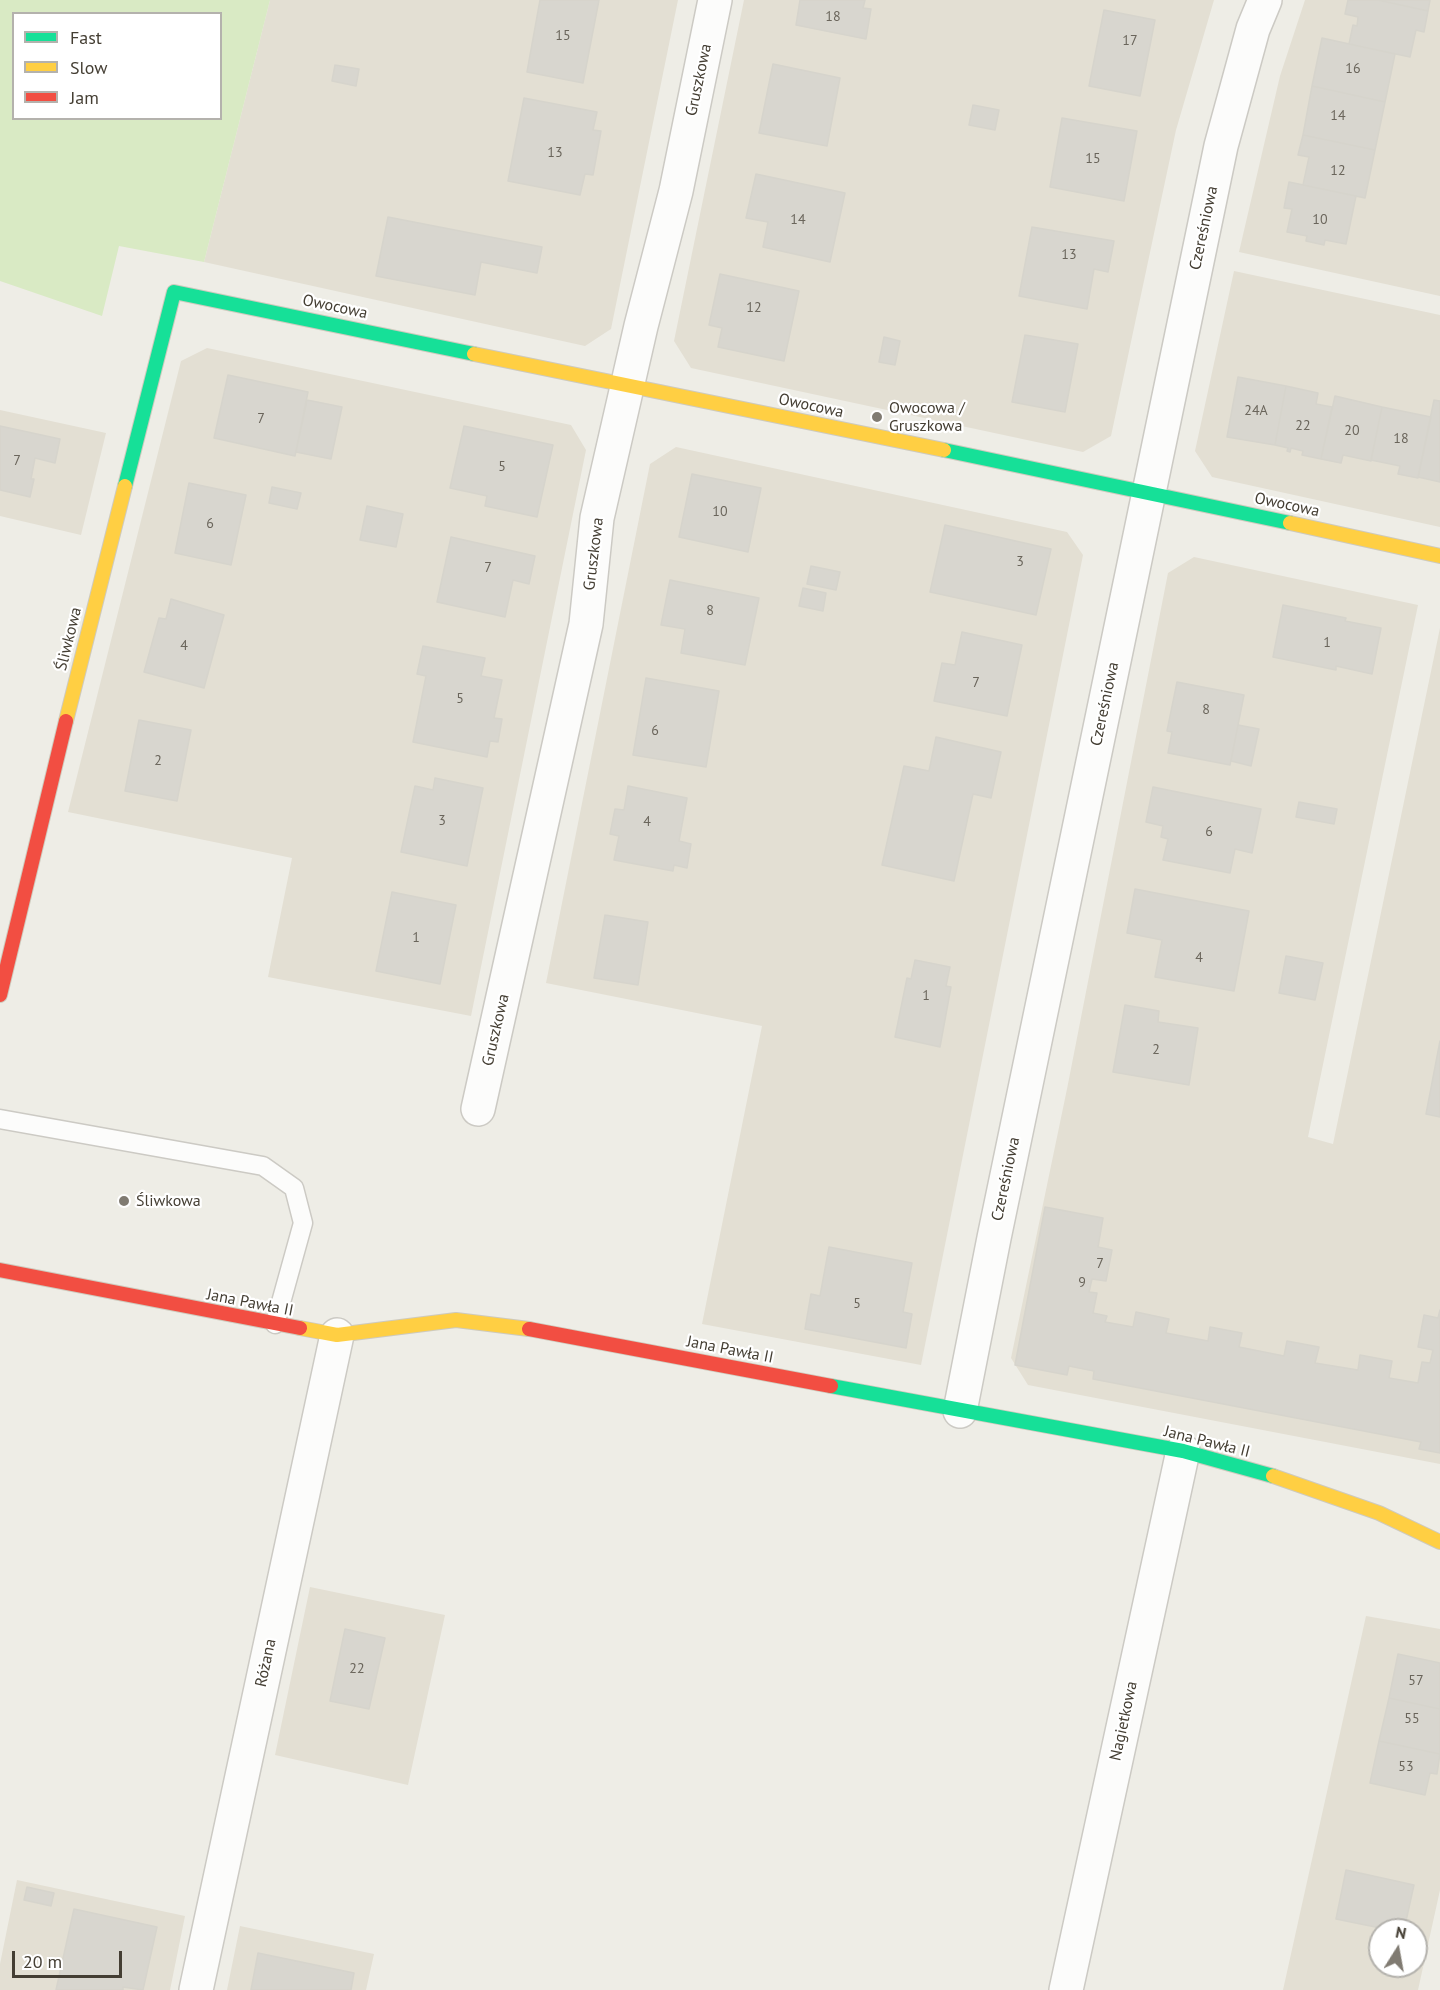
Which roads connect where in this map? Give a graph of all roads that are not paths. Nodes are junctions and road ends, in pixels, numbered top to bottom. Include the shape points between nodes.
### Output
1 (715, 0) edge
2 (1265, 0) edge
3 (174, 292) joint
4 (628, 385) junction
5 (1149, 492) junction
6 (1440, 556) edge
7 (0, 994) edge
8 (478, 1109) dead end
9 (0, 1119) edge
10 (0, 1270) edge
11 (275, 1324) junction
12 (337, 1335) junction
13 (960, 1411) junction
14 (1182, 1451) junction
15 (1440, 1542) edge
16 (196, 1990) edge
17 (1066, 1990) edge

1 - 4 street, Gruszkowa via 676,191
2 - 5 street, Czereśniowa via 1252,29 1221,146
3 - 4 street, Owocowa
3 - 7 street, Śliwkowa
4 - 5 street, Owocowa
4 - 8 street, Gruszkowa via 597,518 586,624
5 - 6 street, Owocowa
5 - 13 street, Czereśniowa
9 - 11 lane via 263,1166 294,1188 303,1224
10 - 11 street, Jana Pawła II
11 - 12 street, Jana Pawła II
12 - 13 street, Jana Pawła II via 456,1320 522,1328
12 - 16 street, Różana
13 - 14 street, Jana Pawła II
14 - 15 street, Jana Pawła II via 1284,1479 1378,1513
14 - 17 street, Nagietkowa

